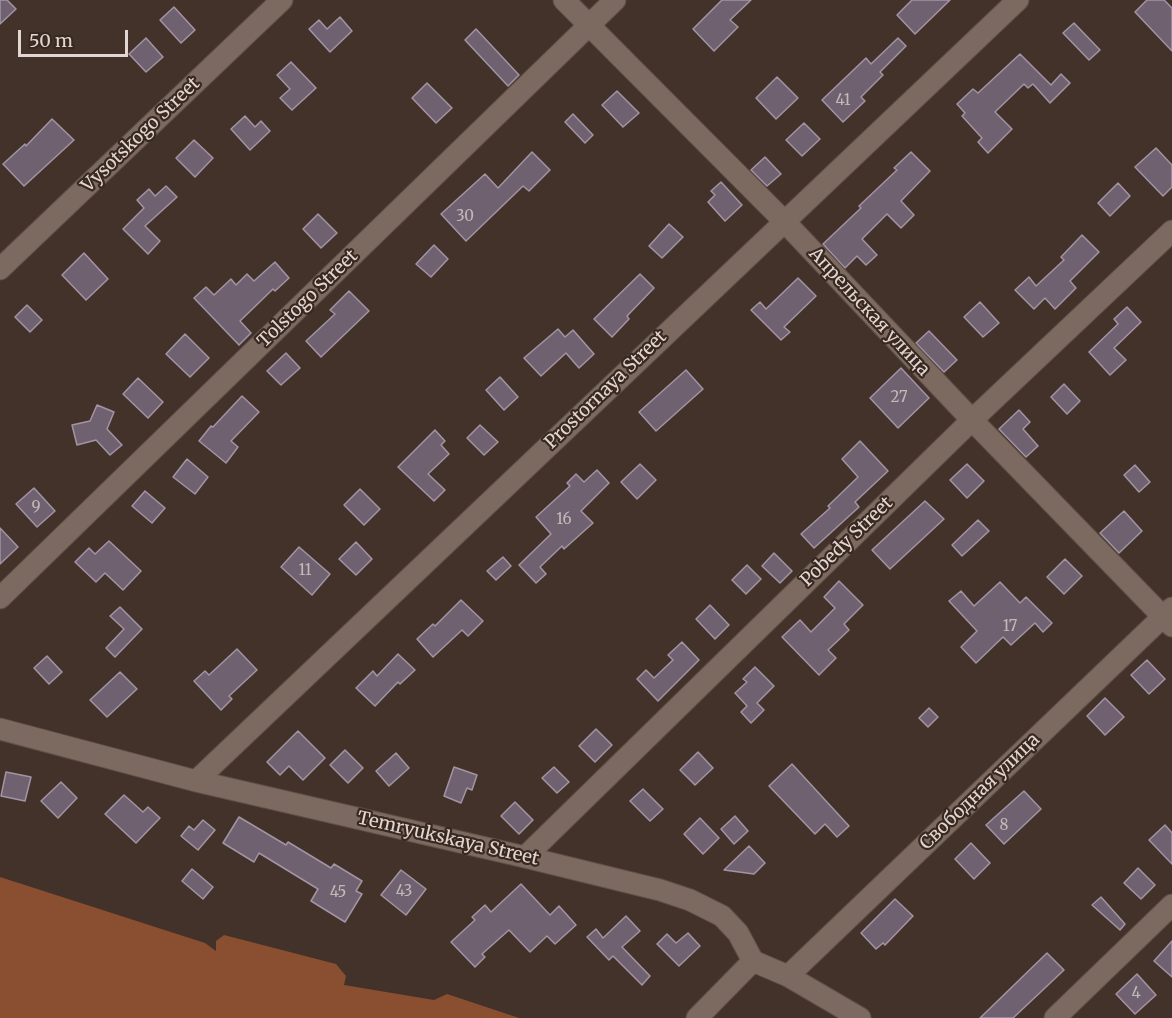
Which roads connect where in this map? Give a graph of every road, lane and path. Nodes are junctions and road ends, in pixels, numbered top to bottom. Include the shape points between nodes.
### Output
1 (282, 0) edge
2 (564, 0) edge
3 (615, 0) edge
4 (1017, 0) edge
5 (589, 26) junction
6 (784, 221) junction
7 (1172, 231) edge
8 (0, 269) edge
9 (972, 420) junction
10 (0, 598) edge
11 (1169, 617) edge
12 (0, 729) edge
13 (196, 781) junction
14 (525, 857) junction
15 (1172, 905) edge
16 (753, 961) junction
17 (789, 976) junction
18 (697, 1018) edge
19 (860, 1018) edge
20 (1055, 1018) edge

1 - 8 street, Vysotskogo Street
2 - 5 street, Апрельская улица
3 - 5 street, Tolstogo Street
4 - 6 street, Prostornaya Street
5 - 6 street, Апрельская улица
5 - 10 street, Tolstogo Street
6 - 9 street, Апрельская улица
6 - 13 street, Prostornaya Street
7 - 9 street, Pobedy Street
9 - 11 street, Апрельская улица
9 - 14 street, Pobedy Street
11 - 17 street, Свободная улица
12 - 13 street, Temryukskaya Street
13 - 14 street, Temryukskaya Street
14 - 16 street, Temryukskaya Street via 660,890 705,906 722,916 738,933
15 - 20 street
16 - 17 street
16 - 18 street
17 - 19 street

